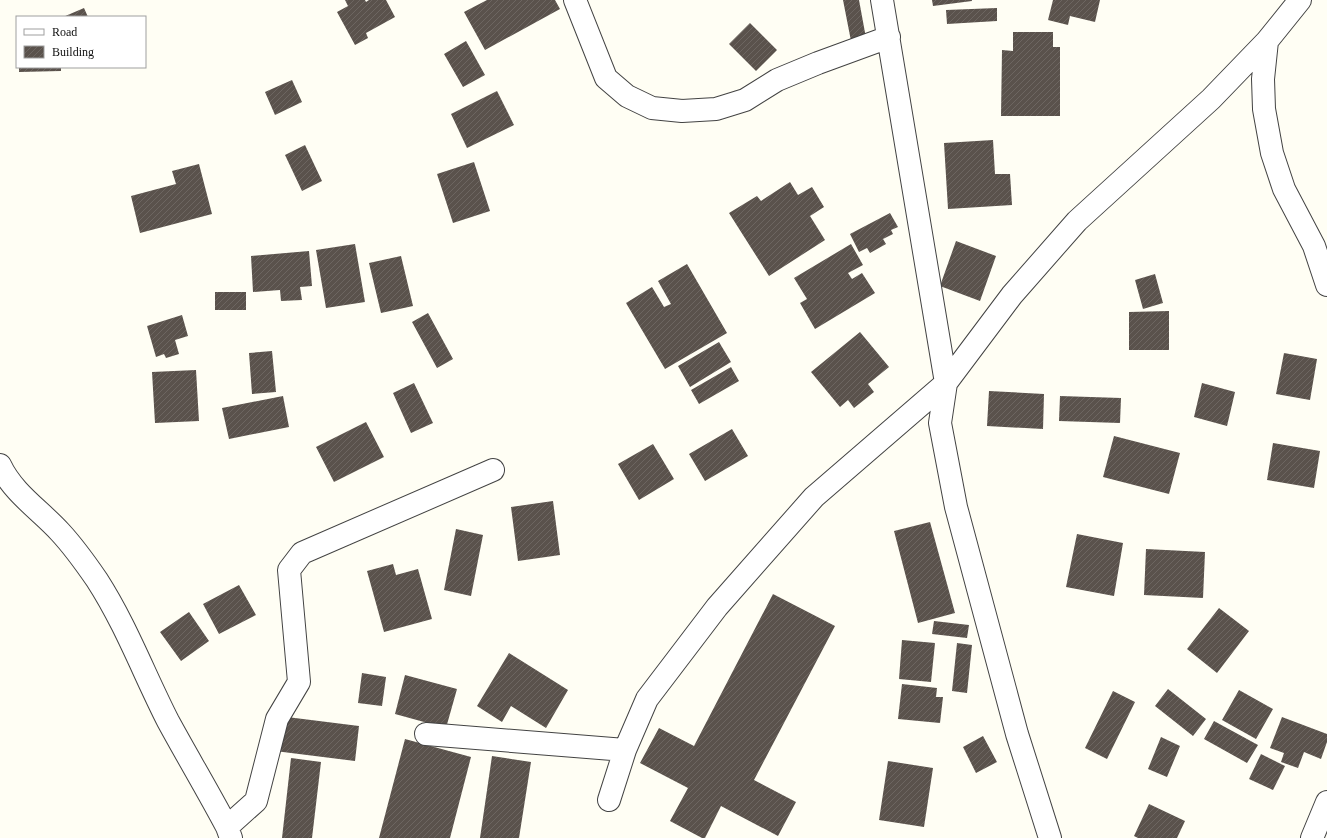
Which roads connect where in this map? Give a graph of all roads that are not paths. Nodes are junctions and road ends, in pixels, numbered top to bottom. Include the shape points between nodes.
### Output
1 (575, 0) edge
2 (882, 0) edge
3 (1300, 0) edge
4 (889, 37) junction
5 (1267, 41) junction
6 (1327, 285) edge
7 (946, 383) junction
8 (1, 469) edge
9 (492, 470) dead end
10 (426, 734) dead end
11 (625, 750) junction
12 (609, 800) dead end
13 (1327, 802) edge
14 (229, 832) edge
15 (1050, 838) edge
16 (1312, 838) edge

1 - 4 street via 606,78 627,96 652,108 682,112 716,109 744,100 777,80
2 - 4 street
3 - 5 street
4 - 7 street
5 - 6 street via 1263,79 1264,109 1272,153 1284,189 1314,246
5 - 7 street via 1211,99 1077,221 1012,294
7 - 11 street via 814,497 727,596 647,699
7 - 15 street via 940,423 956,507 1017,734
8 - 14 street via 26,500 60,531 98,582 133,646 168,720
9 - 14 street via 302,553 289,570 299,682 277,719 256,801
10 - 11 street
11 - 12 street
13 - 16 street

